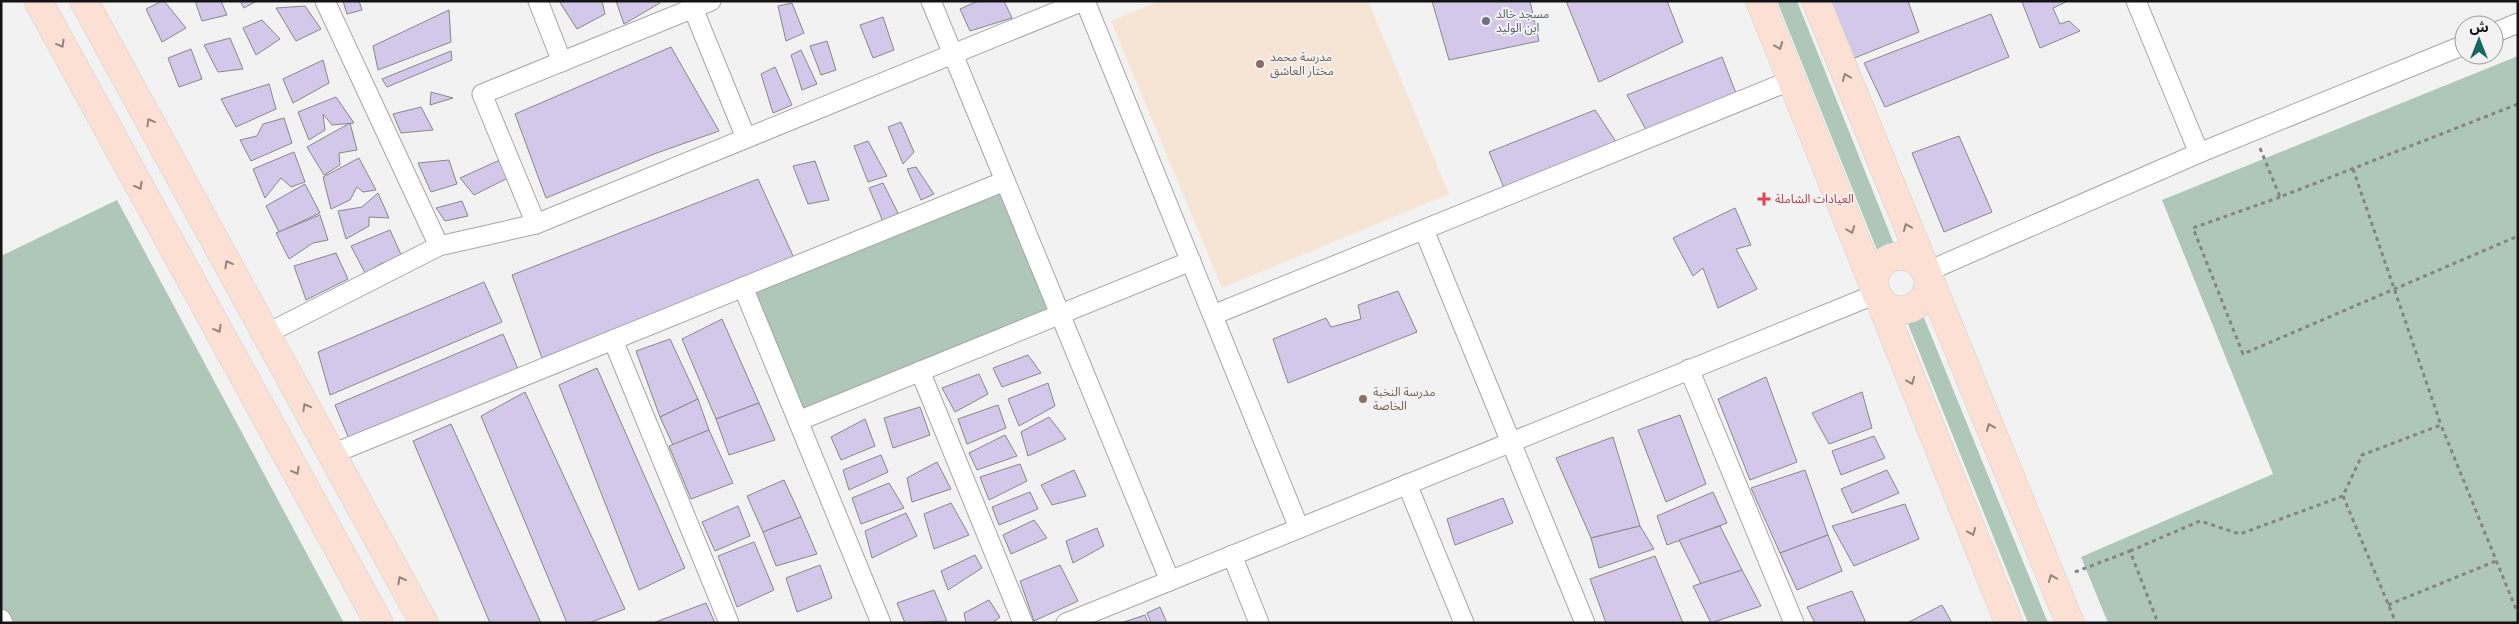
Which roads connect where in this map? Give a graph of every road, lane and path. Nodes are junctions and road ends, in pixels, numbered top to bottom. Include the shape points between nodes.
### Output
1 (38, 1) edge
2 (84, 1) edge
3 (325, 1) edge
4 (538, 1) edge
5 (710, 1) edge
6 (931, 1) edge
7 (1084, 1) edge
8 (1760, 1) edge
9 (1816, 1) edge
10 (2136, 1) edge
11 (692, 5) edge
12 (2518, 23) edge
13 (2504, 29) edge
14 (2454, 49) edge
15 (953, 54) junction
16 (562, 62) junction
17 (1792, 80) junction
18 (2518, 104) edge
19 (2253, 131) junction
20 (746, 138) junction
21 (2199, 153) junction
22 (2353, 169) junction
23 (1005, 180) junction
24 (2280, 197) junction
25 (536, 224) junction
26 (1424, 230) junction
27 (2518, 236) edge
28 (439, 246) junction
29 (1191, 261) junction
30 (1926, 272) junction
31 (743, 287) junction
32 (2395, 289) junction
33 (1876, 294) junction
34 (1060, 314) junction
35 (1213, 315) junction
36 (266, 334) junction
37 (613, 340) junction
38 (1689, 369) junction
39 (920, 372) junction
40 (798, 421) junction
41 (2441, 425) junction
42 (1511, 442) junction
43 (332, 454) junction
44 (1407, 484) junction
45 (2343, 496) junction
46 (1299, 528) junction
47 (2130, 550) junction
48 (1232, 555) junction
49 (2496, 561) junction
50 (1170, 580) junction
51 (2053, 580) junction
52 (2388, 606) junction
53 (2518, 614) edge
54 (1, 619) edge
55 (3, 623) edge
56 (379, 623) edge
57 (424, 623) edge
58 (729, 623) edge
59 (881, 623) edge
60 (1023, 623) edge
61 (1066, 623) edge
62 (1259, 623) edge
63 (1464, 623) edge
64 (1585, 623) edge
65 (1794, 623) edge
66 (2009, 623) edge
67 (2070, 623) edge
68 (2158, 623) edge
69 (2396, 623) edge

1 -> 56 main road
36 -> 2 main road
3 - 28 street
4 - 16 street
5 - 11 street
6 - 15 street
7 - 15 street
7 - 29 street
8 -> 17 main road
30 -> 9 main road
10 - 21 street
11 - 16 street
11 - 20 street
12 - 13 street
14 - 19 street
15 - 20 street
15 - 23 street
16 - 25 street via 482,94
17 - 26 street
17 -> 33 main road
18 - 22 path
19 - 21 street
19 - 24 path
20 - 25 street
21 - 30 street
22 - 24 path
22 - 32 path
23 - 31 street
23 - 34 street
24 - 32 path via 2193,228 2243,354
25 - 28 street
26 - 35 street
26 - 42 street
27 - 32 path
28 - 36 street
29 - 34 street
29 - 35 street
30 - 33 main road via 1926,293 1912,308 1891,308
30 - 33 main road via 1911,258 1900,255 1890,258 1875,273
51 -> 30 main road
31 - 37 street
31 - 40 street
32 - 41 path
33 - 38 street
33 -> 66 main road
34 - 39 street
34 - 50 street
35 - 46 street
43 -> 36 main road
37 - 43 street
37 - 58 street
38 - 42 street
38 - 65 street
39 - 40 street
39 - 60 street
40 - 59 street
41 - 45 path via 2362,455
41 - 49 path
42 - 44 street
42 - 64 street
57 -> 43 main road
44 - 46 street
44 - 63 street
45 - 47 path via 2240,534 2200,521
45 - 52 path
46 - 48 street
47 - 51 path
47 - 68 path
48 - 50 street
48 - 62 street
49 - 52 path
49 - 53 path
50 - 61 street
51 - 67 main road
52 - 69 path
54 - 55 street

